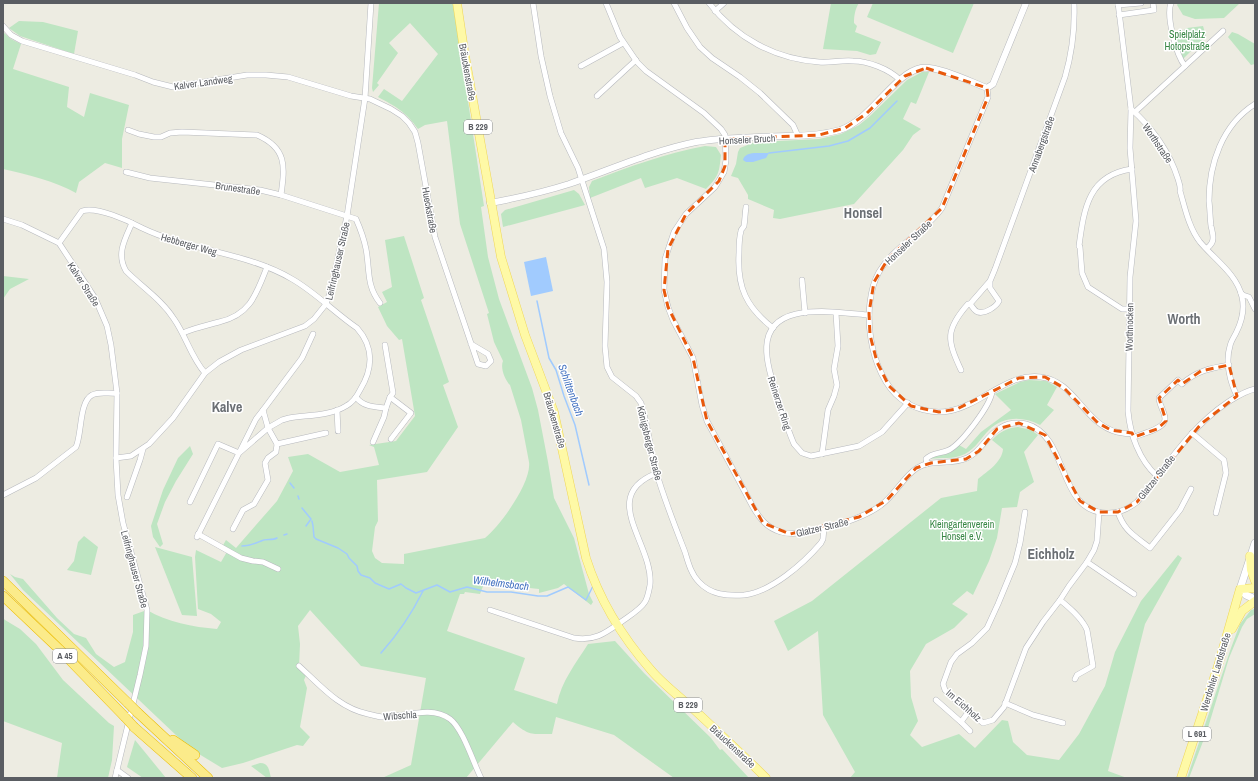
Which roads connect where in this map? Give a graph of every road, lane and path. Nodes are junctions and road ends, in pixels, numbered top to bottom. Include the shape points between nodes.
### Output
1 (370, 3) edge
2 (457, 3) edge
3 (533, 3) edge
4 (606, 3) edge
5 (674, 3) edge
6 (709, 3) edge
7 (724, 3) edge
8 (1026, 3) edge
9 (1074, 3) edge
10 (1141, 3) edge
11 (1153, 3) edge
12 (1171, 3) edge
13 (1118, 4) edge
14 (715, 11) junction
15 (1119, 15) junction
16 (3, 26) edge
17 (1223, 31) dead end
18 (623, 43) junction
19 (636, 60) junction
20 (581, 66) dead end
21 (1185, 66) junction
22 (900, 80) junction
23 (987, 88) junction
24 (597, 96) dead end
25 (365, 98) junction
26 (1255, 104) edge
27 (1133, 111) junction
28 (128, 130) dead end
29 (798, 136) junction
30 (726, 139) junction
31 (1132, 169) junction
32 (126, 172) dead end
33 (582, 179) junction
34 (281, 195) junction
35 (490, 203) junction
36 (746, 207) dead end
37 (348, 216) junction
38 (3, 219) edge
39 (132, 223) junction
40 (59, 243) junction
41 (1207, 248) junction
42 (267, 267) junction
43 (802, 280) dead end
44 (990, 281) junction
45 (1241, 293) junction
46 (380, 303) dead end
47 (326, 304) junction
48 (970, 304) junction
49 (1130, 309) junction
50 (1255, 309) edge
51 (805, 313) junction
52 (836, 313) junction
53 (869, 315) junction
54 (773, 328) junction
55 (183, 333) junction
56 (313, 334) dead end
57 (471, 344) junction
58 (385, 345) dead end
59 (1229, 365) junction
60 (961, 370) dead end
61 (205, 372) junction
62 (1255, 389) edge
63 (992, 392) junction
64 (117, 393) junction
65 (1237, 396) junction
66 (356, 397) junction
67 (390, 397) junction
68 (908, 404) junction
69 (386, 408) junction
70 (263, 410) junction
71 (337, 410) junction
72 (268, 428) junction
73 (338, 431) dead end
74 (326, 433) dead end
75 (1192, 433) junction
76 (1133, 435) junction
77 (391, 439) dead end
78 (374, 442) dead end
79 (277, 444) junction
80 (143, 449) junction
81 (239, 453) junction
82 (822, 454) junction
83 (116, 458) junction
84 (927, 464) junction
85 (657, 473) junction
86 (1157, 476) junction
87 (1191, 489) dead end
88 (3, 495) edge
89 (127, 497) dead end
90 (190, 502) dead end
91 (1025, 512) dead end
92 (1099, 512) junction
93 (1118, 512) junction
94 (1216, 513) dead end
95 (824, 528) junction
96 (233, 529) dead end
97 (1255, 543) edge
98 (1250, 556) junction
99 (1087, 562) junction
100 (278, 569) dead end
101 (1255, 581) edge
102 (6, 584) edge
103 (1255, 588) edge
104 (1240, 589) junction
105 (1134, 594) dead end
106 (3, 596) edge
107 (1060, 600) junction
108 (1255, 600) edge
109 (490, 610) dead end
110 (618, 624) junction
111 (1226, 638) junction
112 (299, 666) dead end
113 (1075, 679) dead end
114 (936, 700) dead end
115 (1005, 703) junction
116 (969, 712) junction
117 (961, 722) junction
118 (1063, 723) dead end
119 (150, 726) junction
120 (970, 731) dead end
121 (142, 735) junction
122 (195, 755) dead end
123 (117, 770) junction
124 (178, 774) dead end
125 (115, 778) edge
126 (128, 778) edge
127 (192, 778) edge
128 (208, 778) edge
129 (481, 778) edge
130 (766, 778) edge
131 (1181, 778) edge

1 - 25 street, Leifringhauser Straße
2 - 35 main road, Bräuckenstraße / B 229
3 - 33 street, Königsberger Straße via 550,96 561,132
4 - 18 street
5 - 29 street via 700,47 760,93 793,125
6 - 14 street
7 - 14 street
8 - 23 street, Honseler Straße via 993,84
9 - 44 street, Annabergstraße via 1073,34 1065,77
10 - 13 street
11 - 15 street via 1154,10
12 - 21 street via 1175,45
13 - 15 street
14 - 22 street via 737,32 771,51 803,60 864,62 891,73
15 - 27 street
16 - 25 street, Kalver Landweg via 11,35 22,41 174,87 247,75 266,75 288,77
17 - 21 street
18 - 19 street
18 - 20 street
19 - 24 street
19 - 30 street via 646,71 710,118 721,129
21 - 27 street
22 - 23 street, Honseler Bruch via 919,68 933,68
22 - 29 street, Honseler Bruch via 866,114 848,127 819,135
23 - 53 street, Honseler Straße via 988,96 946,202 939,213 893,254 882,268 874,282
25 - 37 street, Leifringhauser Straße
25 - 57 street, Hueckstraße via 402,116 415,132 435,237
26 - 41 street via 1237,119 1221,141 1210,192 1213,238
27 - 31 street, Worthnocken via 1130,148
27 - 41 street, Worthstraße via 1142,118 1170,158 1194,233
28 - 34 street via 154,137 182,132 257,135 268,139 283,160
29 - 30 street, Honseler Bruch
30 - 33 street, Honseler Bruch via 661,150
30 - 95 street, Glatzer Straße via 725,169 722,175 715,187 686,214 674,232 668,249 664,269 664,290 668,307 693,358 707,421 760,519 768,527 790,534
31 - 49 street, Worthnocken via 1136,222 1130,277
31 - 49 street via 1108,177 1091,195 1083,214 1079,246 1082,273 1088,286 1122,309
32 - 34 street, Brunestraße via 150,178 260,190
33 - 35 street, Honseler Bruch via 541,192
33 - 85 street, Königsberger Straße via 604,249 607,282 607,367 612,378 636,396 641,403
34 - 37 street, Brunestraße
35 - 110 main road, Bräuckenstraße / B 229 via 501,257 515,304 554,412 586,558 593,579
36 - 54 street via 738,262 740,280 751,307
37 - 46 street via 356,219 360,227 366,249 369,283
37 - 47 street, Leifringhauser Straße via 332,290
38 - 40 street
39 - 40 street, Hebberger Weg via 117,216 82,211
39 - 42 street, Hebberger Weg via 168,239
39 - 55 street via 122,246 122,265 169,311
40 - 64 street, Kalver Straße via 101,309 111,344
41 - 45 street, Worthstraße via 1232,277
42 - 47 street, Hebberger Weg via 292,279
42 - 55 street via 253,300 240,314
43 - 51 street
44 - 48 street, Annabergstraße
44 - 48 street via 990,288 999,301 997,305 981,312
45 - 50 street, Worthstraße via 1249,297
45 - 59 street, Worthstraße via 1241,322 1229,347
47 - 61 street, Leifringhauser Straße via 305,326 241,350
47 - 66 street, Hebberger Weg via 362,333 369,350 371,360 368,372
48 - 60 street, Annabergstraße via 956,318 951,333 951,348
49 - 76 street, Worthnocken via 1128,411
51 - 52 street
51 - 54 street via 788,317
52 - 53 street
52 - 82 street via 838,346 834,369 837,385 828,410
53 - 68 street, Honseler Straße via 871,342 879,367 889,386
54 - 82 street, Reinerzer Ring via 766,343 766,359 789,433 795,446 802,453 811,456
55 - 61 street via 196,361
56 - 70 street via 302,358
57 - 57 street, Hueckstraße via 478,364 489,364 491,361 488,354
58 - 67 street via 393,392
59 - 65 street, Worthstraße via 1232,386
59 - 76 street via 1201,371 1182,384 1178,380 1159,398 1165,419 1163,424 1157,429
61 - 80 street, Leifringhauser Straße via 173,418
62 - 65 street, Glatzer Straße
63 - 68 street, Honseler Straße via 950,411 931,412
63 - 76 street, Honseler Straße via 1024,377 1040,376 1051,379 1064,388 1098,423 1111,430
63 - 84 street via 987,406 957,444 945,452 929,455 926,459
64 - 83 street, Kalver Straße
64 - 88 street via 92,395 86,401 76,447 36,478
65 - 75 street, Glatzer Straße
66 - 69 street via 367,405
66 - 71 street via 347,406
67 - 69 street
67 - 77 street via 411,413
68 - 82 street, Reinerzer Ring via 886,429 871,440 852,448
69 - 78 street
70 - 72 street
70 - 81 street
71 - 72 street via 289,418
71 - 73 street
72 - 79 street
72 - 81 street
74 - 79 street
75 - 86 street, Glatzer Straße
75 - 94 street via 1224,460 1226,473
76 - 86 street, Worthnocken via 1150,470
79 - 96 street via 276,452 265,463 268,480 254,504 243,510
80 - 83 street, Leifringhauser Straße via 131,456
80 - 89 street, Leifringhauser Straße
81 - 90 street via 218,444
81 - 100 street via 198,536 241,558 262,562
83 - 123 street, Leifringhauser Straße via 120,509 147,610 146,646
84 - 92 street, Glatzer Straße via 966,459 978,451 997,429 1009,424 1024,424 1045,435 1074,494 1084,505
84 - 95 street, Glatzer Straße via 913,471 880,506 859,517
85 - 95 street, Königsberger Straße via 693,575 700,584 712,592 726,596 747,594 768,586 799,566 822,539
85 - 110 street via 634,487 628,510 650,569 648,594 645,602
86 - 93 street, Glatzer Straße via 1132,506
87 - 93 street via 1180,510 1150,548 1125,528
91 - 116 street, Im Eichholz via 1015,563 987,628 957,654 951,662 943,684 945,690
92 - 93 street, Glatzer Straße
92 - 99 street, Im Eichholz via 1097,541
97 - 98 main road, L 691
98 - 101 main road, L 691
98 - 104 main road, L 691
99 - 105 street
99 - 107 street, Im Eichholz
102 - 119 highway, A 45, bridge
103 - 104 main road
104 - 108 main road, L 691
104 - 111 main road, Werdohler Landstraße / L 691
106 - 121 highway, A 45, bridge via 59,649
107 - 113 street via 1087,630 1093,666 1077,675
107 - 115 street, Im Eichholz via 1026,648
108 - 111 main road, L 691 via 1242,611
109 - 110 street via 583,639 593,638
110 - 130 main road, Bräuckenstraße / B 229 via 652,672
111 - 131 main road, Werdohler Landstraße / L 691
112 - 129 street, Wibschla via 328,694 362,713 382,718 431,713 443,715 451,720 460,732
114 - 117 street
115 - 116 street, Im Eichholz via 993,720 988,722 983,723
115 - 118 street via 1032,715
116 - 117 street
117 - 120 street
119 - 122 highway
119 - 128 highway, A 45
121 - 124 highway
121 - 127 highway, A 45
123 - 125 street, Leifringhauser Straße
123 - 126 street

